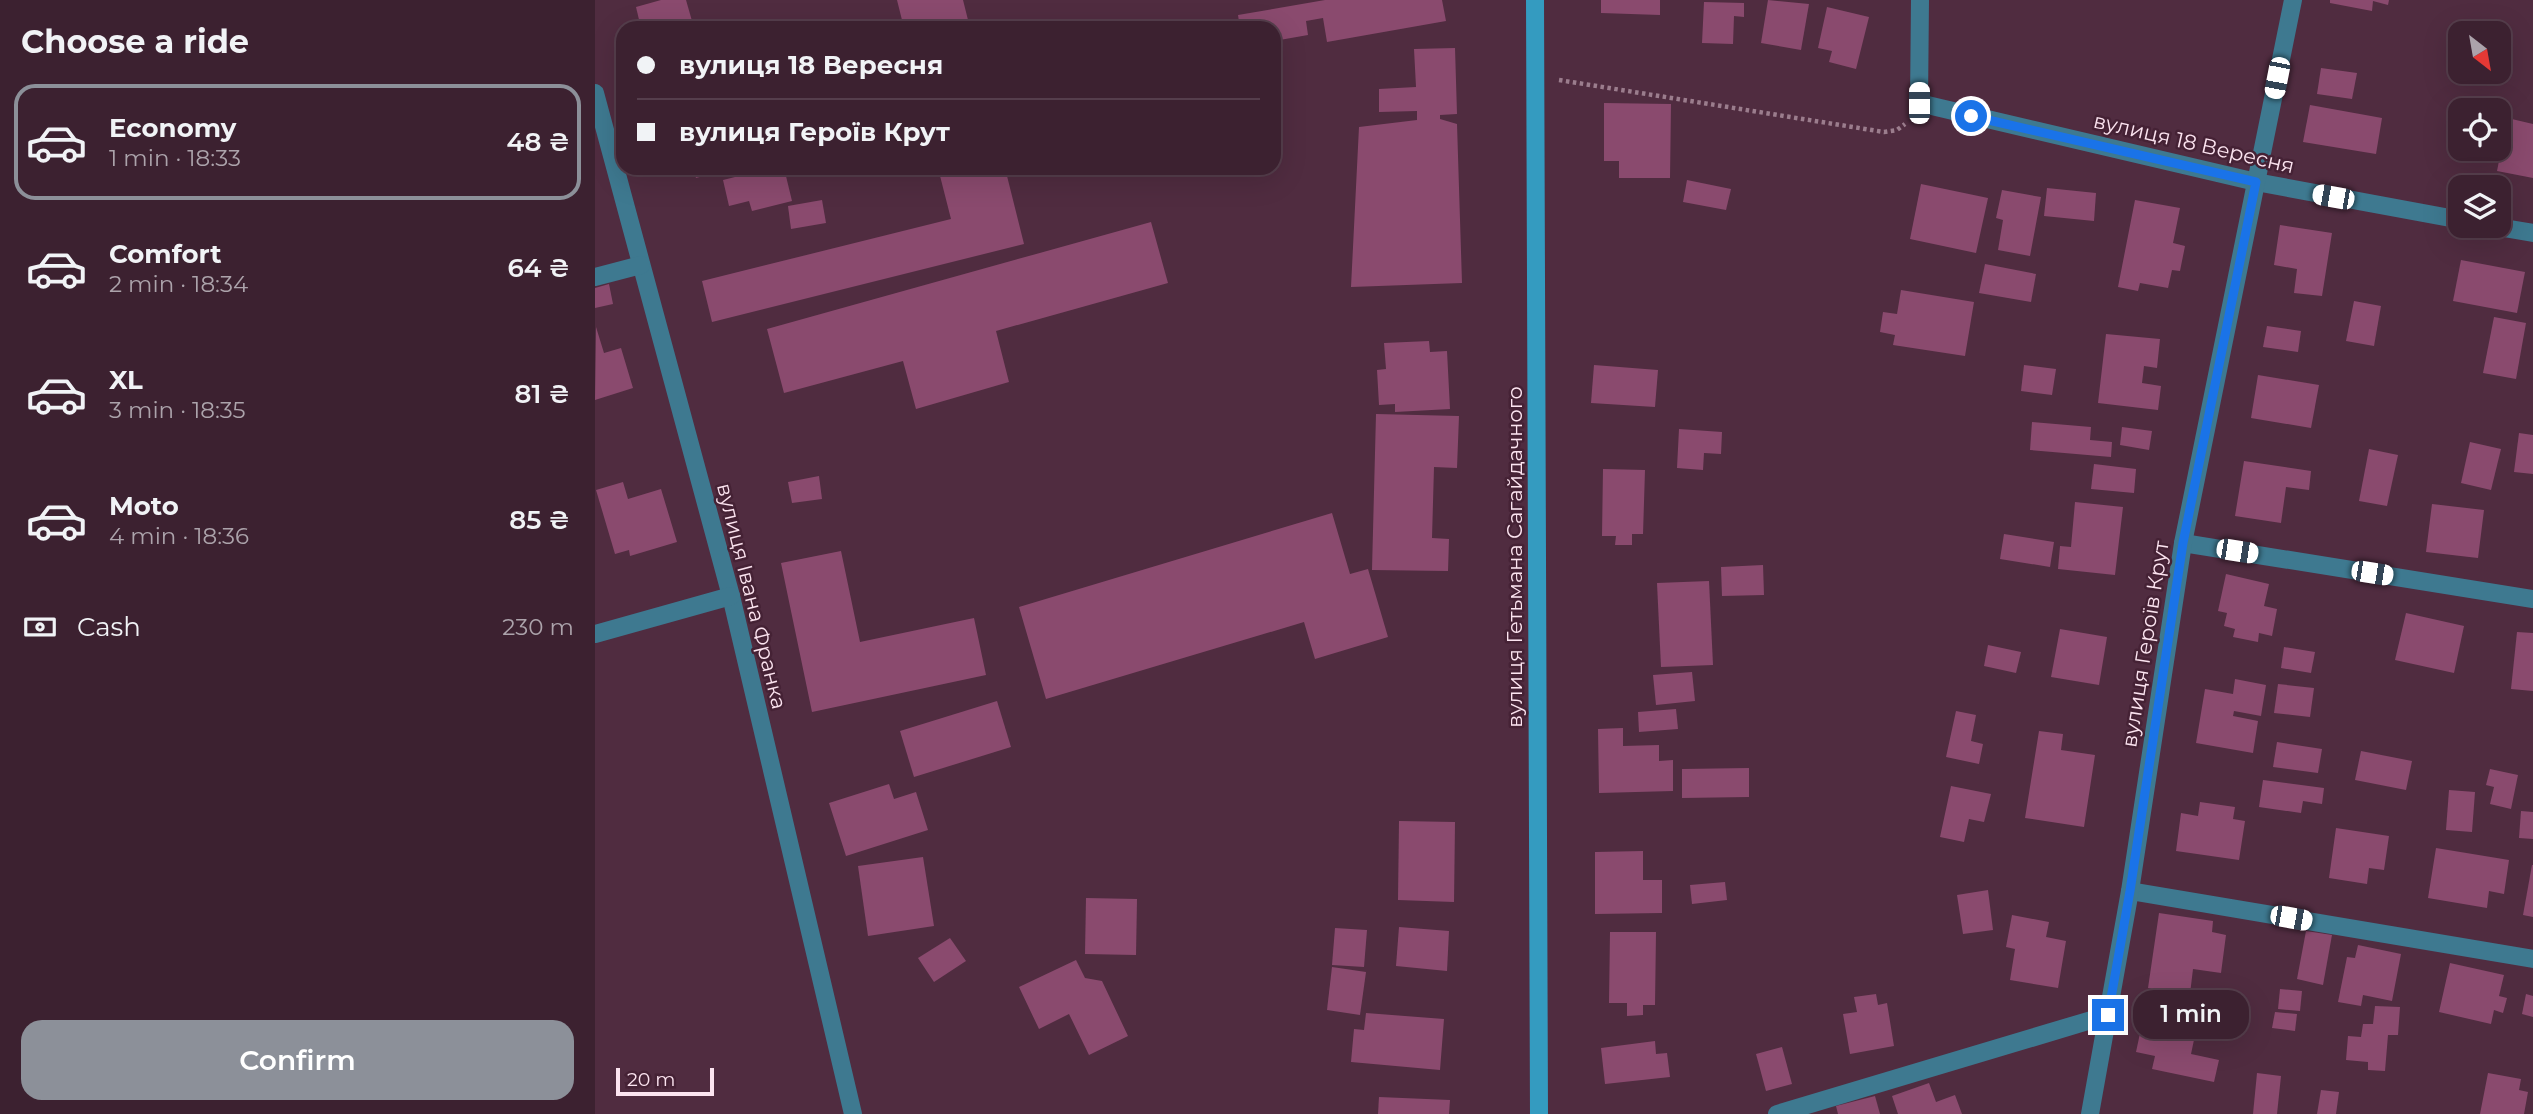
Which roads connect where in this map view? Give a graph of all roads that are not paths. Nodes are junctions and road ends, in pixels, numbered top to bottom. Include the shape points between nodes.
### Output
1 (1535, 0) edge
2 (1920, 0) edge
3 (2293, 0) edge
4 (595, 93) edge
5 (616, 172) edge
6 (617, 175) edge
7 (2256, 182) junction
8 (2448, 218) edge
9 (2511, 229) edge
10 (2533, 233) edge
11 (641, 265) junction
12 (595, 277) edge
13 (2183, 543) junction
14 (731, 596) junction
15 (2533, 599) edge
16 (595, 634) edge
17 (2130, 891) junction
18 (2533, 959) edge
19 (2108, 1015) junction
20 (853, 1114) edge
21 (1539, 1114) edge
22 (1777, 1114) edge
23 (2090, 1114) edge

1 - 21 main road, вулиця Гетьмана Сагайдачного
2 - 7 street, вулиця 18 Вересня via 1919,103
3 - 7 street, вулиця Героїв Крут
4 - 5 street, вулиця Івана Франка
6 - 11 street, вулиця Івана Франка
7 - 8 street, вулиця 18 Вересня
7 - 13 street, вулиця Героїв Крут
9 - 10 street
11 - 12 street
11 - 14 street, вулиця Івана Франка
13 - 15 street
13 - 17 street, вулиця Героїв Крут
14 - 16 street
14 - 20 street, вулиця Івана Франка
17 - 18 street
17 - 19 street, вулиця Героїв Крут
19 - 22 street
19 - 23 street, вулиця Героїв Крут

